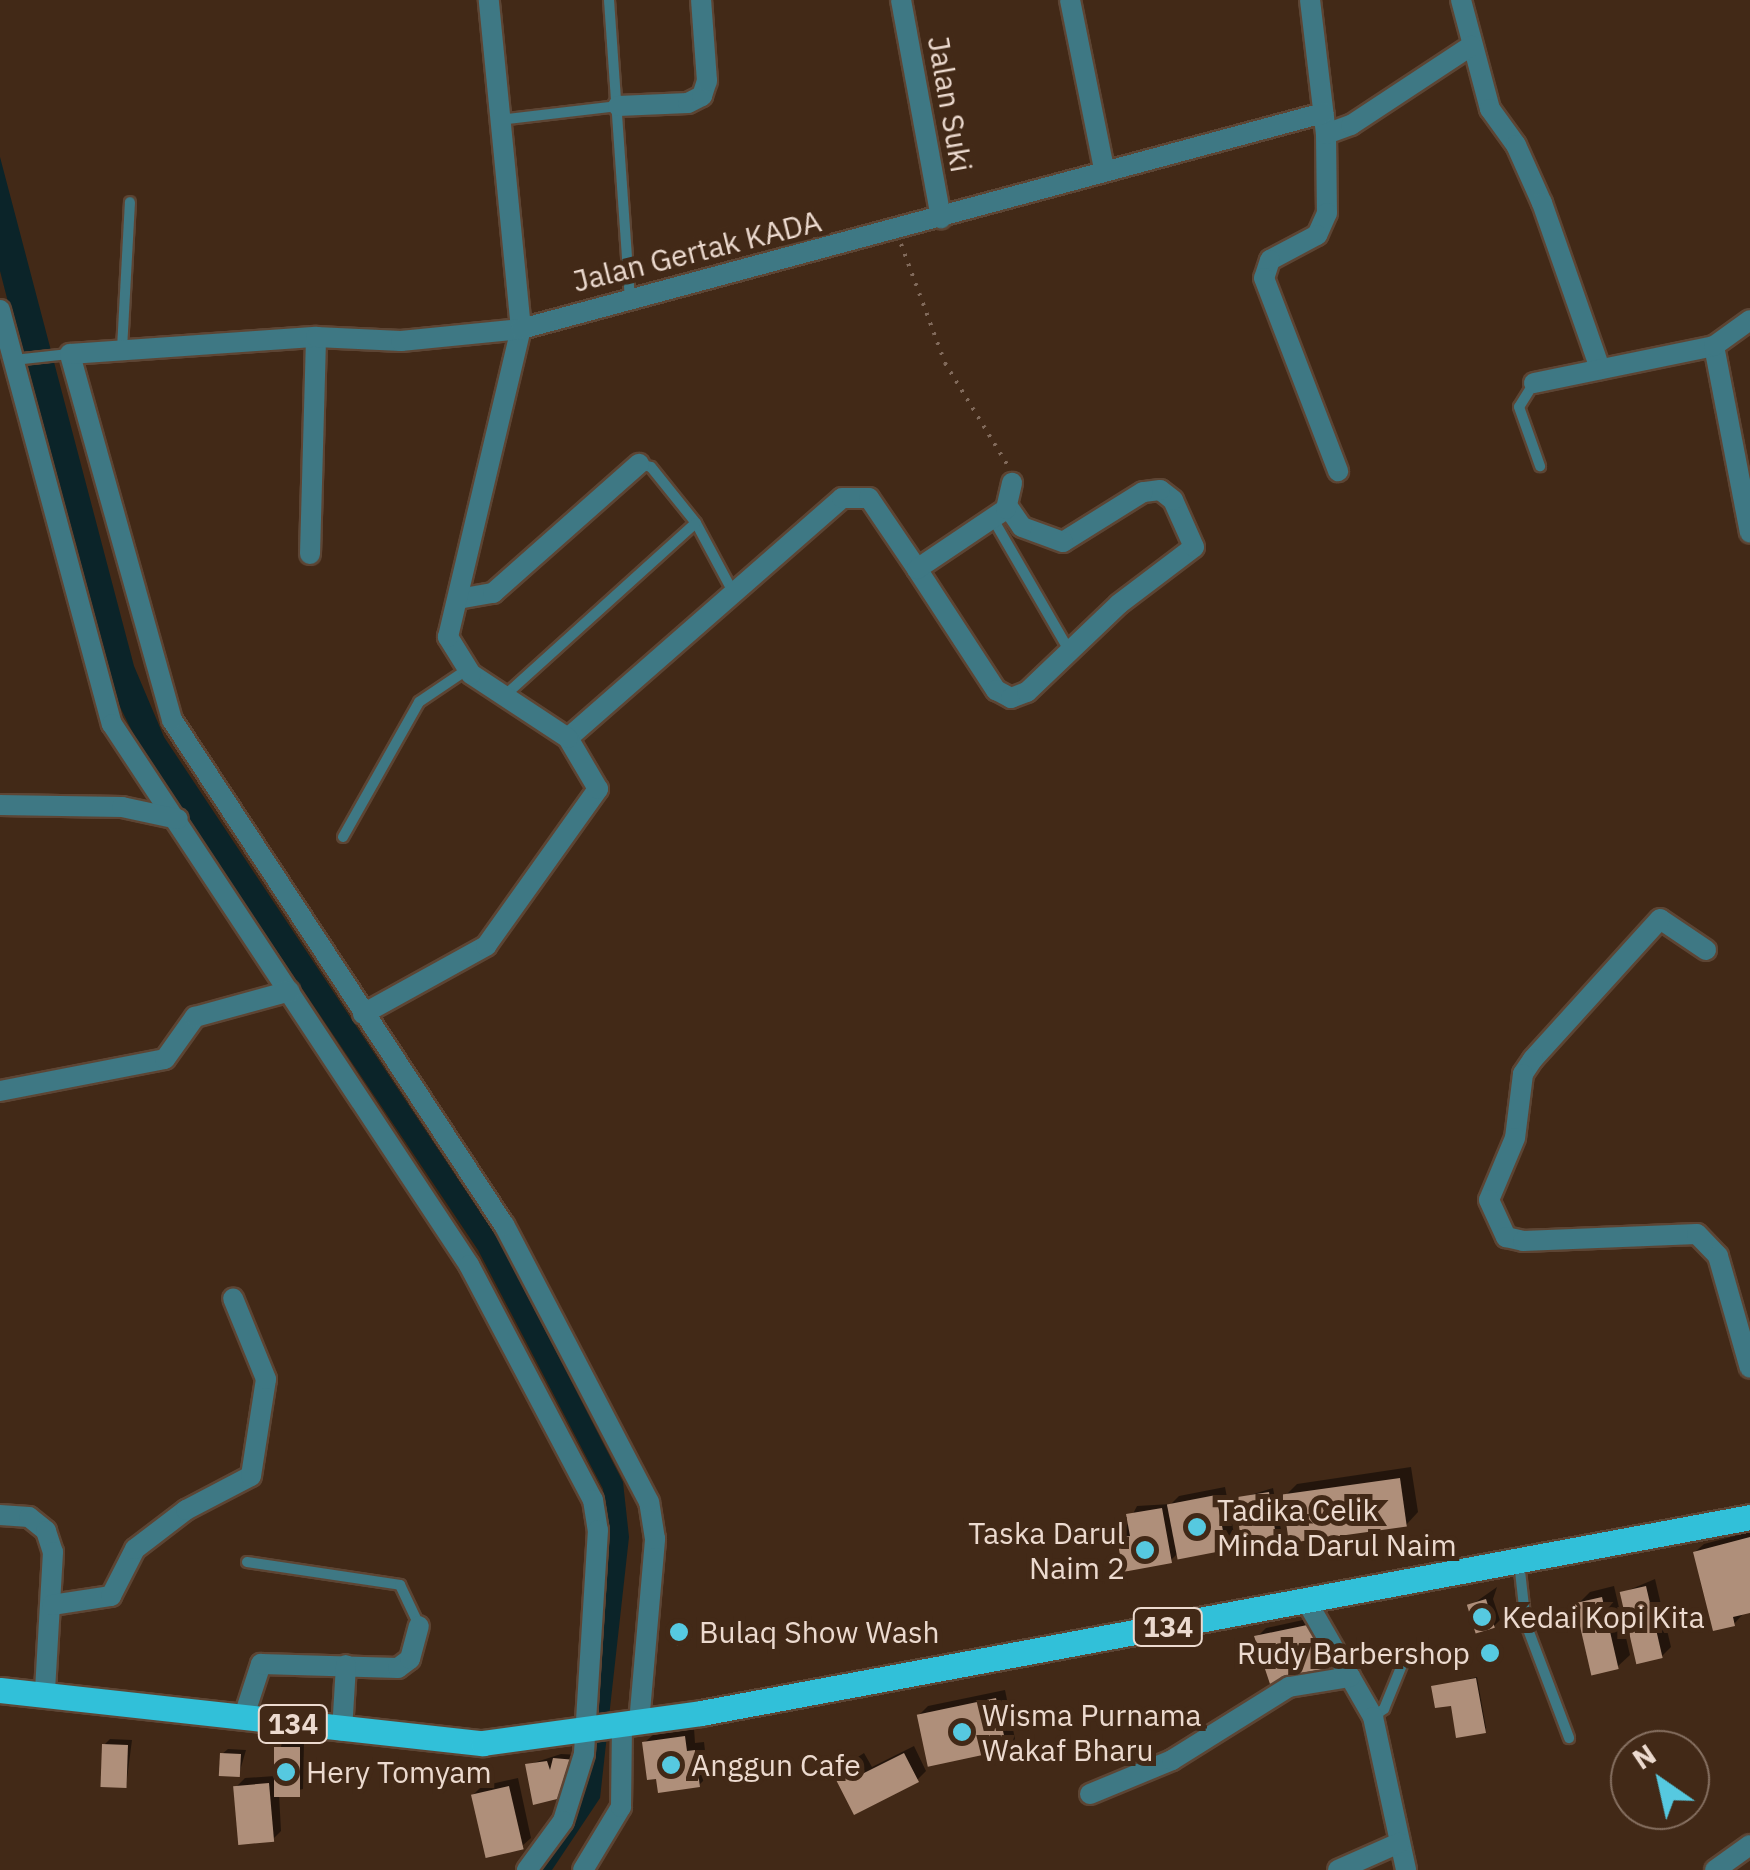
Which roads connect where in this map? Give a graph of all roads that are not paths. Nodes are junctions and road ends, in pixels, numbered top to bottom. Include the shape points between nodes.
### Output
1 (489, 0) edge
2 (610, 0) edge
3 (701, 0) edge
4 (901, 0) edge
5 (1070, 0) edge
6 (1310, 0) edge
7 (1461, 0) edge
8 (1471, 46) junction
9 (618, 106) junction
10 (498, 120) junction
11 (1325, 124) junction
12 (1104, 168) junction
13 (130, 202) dead end
14 (941, 218) junction
15 (630, 297) junction
16 (0, 310) edge
17 (1750, 320) edge
18 (522, 328) junction
19 (316, 337) junction
20 (1714, 346) junction
21 (122, 349) junction
22 (70, 354) junction
23 (14, 360) junction
24 (1600, 370) junction
25 (1534, 383) joint
26 (639, 464) joint
27 (1540, 466) dead end
28 (1338, 470) dead end
29 (1012, 483) road end
30 (1000, 513) junction
31 (696, 523) junction
32 (1750, 533) edge
33 (310, 554) dead end
34 (917, 569) junction
35 (734, 593) junction
36 (458, 599) junction
37 (1069, 650) junction
38 (468, 669) junction
39 (502, 698) junction
40 (568, 738) junction
41 (0, 804) edge
42 (178, 818) junction
43 (343, 837) dead end
44 (1706, 950) dead end
45 (290, 991) junction
46 (364, 1014) junction
47 (0, 1091) edge
48 (233, 1298) dead end
49 (1750, 1368) edge
50 (0, 1515) edge
51 (1750, 1517) edge
52 (1519, 1561) junction
53 (247, 1562) dead end
54 (1307, 1602) junction
55 (52, 1606) junction
56 (419, 1626) joint
57 (1402, 1665) dead end
58 (346, 1666) junction
59 (1350, 1676) junction
60 (0, 1690) edge
61 (46, 1690) junction
62 (244, 1716) junction
63 (1374, 1717) junction
64 (630, 1724) junction
65 (342, 1732) junction
66 (586, 1732) junction
67 (1570, 1738) dead end
68 (1090, 1794) dead end
69 (1399, 1844) junction
70 (1750, 1844) edge
71 (527, 1870) edge
72 (583, 1870) edge
73 (1338, 1870) edge
74 (1406, 1870) edge
75 (1715, 1870) edge

1 - 10 street
2 - 9 lane
3 - 9 street via 708,81 702,96 688,104
4 - 14 street, Jalan Suki
5 - 12 street
6 - 11 street
7 - 8 street
8 - 11 street, Jalan Gertak KADA via 1350,125
8 - 24 street via 1490,108 1516,144 1542,203
9 - 10 lane
9 - 15 lane
10 - 18 street
11 - 12 street, Jalan Gertak KADA
11 - 28 street via 1322,228 1270,260 1264,278
12 - 14 street, Jalan Gertak KADA
13 - 21 lane
14 - 15 street, Jalan Gertak KADA
15 - 18 street, Jalan Gertak KADA
16 - 23 street
17 - 20 street
18 - 19 street, Jalan Gertak KADA via 401,341
18 - 36 street
19 - 21 street, Jalan Gertak KADA
19 - 33 street
20 - 24 street
20 - 32 street
21 - 22 street, Jalan Gertak KADA
22 - 23 lane
22 - 46 street via 172,720
23 - 42 street via 112,724
24 - 25 street
25 - 27 lane via 1519,407
26 - 31 lane via 651,467
26 - 36 street via 494,593
29 - 30 street
30 - 34 street
30 - 37 lane
30 - 37 street via 1056,542 1144,492 1160,490 1192,532 1191,554 1119,604
31 - 35 lane
31 - 39 lane
34 - 35 street via 869,498 851,494
34 - 37 street via 1002,696 1028,692
35 - 40 street
36 - 38 street via 448,636
38 - 39 street
38 - 43 lane via 420,702
39 - 40 street
40 - 46 street via 596,778 597,794 489,943
41 - 42 street via 122,807
42 - 45 street
44 - 49 street via 1660,918 1533,1060 1523,1074 1515,1138 1490,1200 1506,1237 1523,1241 1697,1234 1718,1256
45 - 47 street via 195,1016 165,1059
45 - 66 street via 469,1265 593,1500 598,1530
46 - 64 street via 504,1225 649,1502 655,1539
48 - 55 street via 266,1379 254,1472 131,1553 111,1596
50 - 55 street via 29,1517 46,1531 53,1552
51 - 52 main road, 134
52 - 54 main road, 134
52 - 67 lane via 1526,1624
53 - 56 lane via 400,1585
54 - 59 street
54 - 64 main road, 134
55 - 61 street
56 - 58 street via 404,1665
57 - 63 lane via 1384,1709
58 - 62 street via 268,1661 256,1670
58 - 65 street
59 - 63 street
59 - 68 street via 1288,1686 1172,1760
60 - 61 main road, 134
61 - 62 main road, 134
62 - 65 main road, 134
63 - 69 street
64 - 66 main road, 134
64 - 72 street via 621,1807
65 - 66 main road, 134 via 483,1743
66 - 71 street via 577,1790
69 - 73 street
69 - 74 street
70 - 75 street

